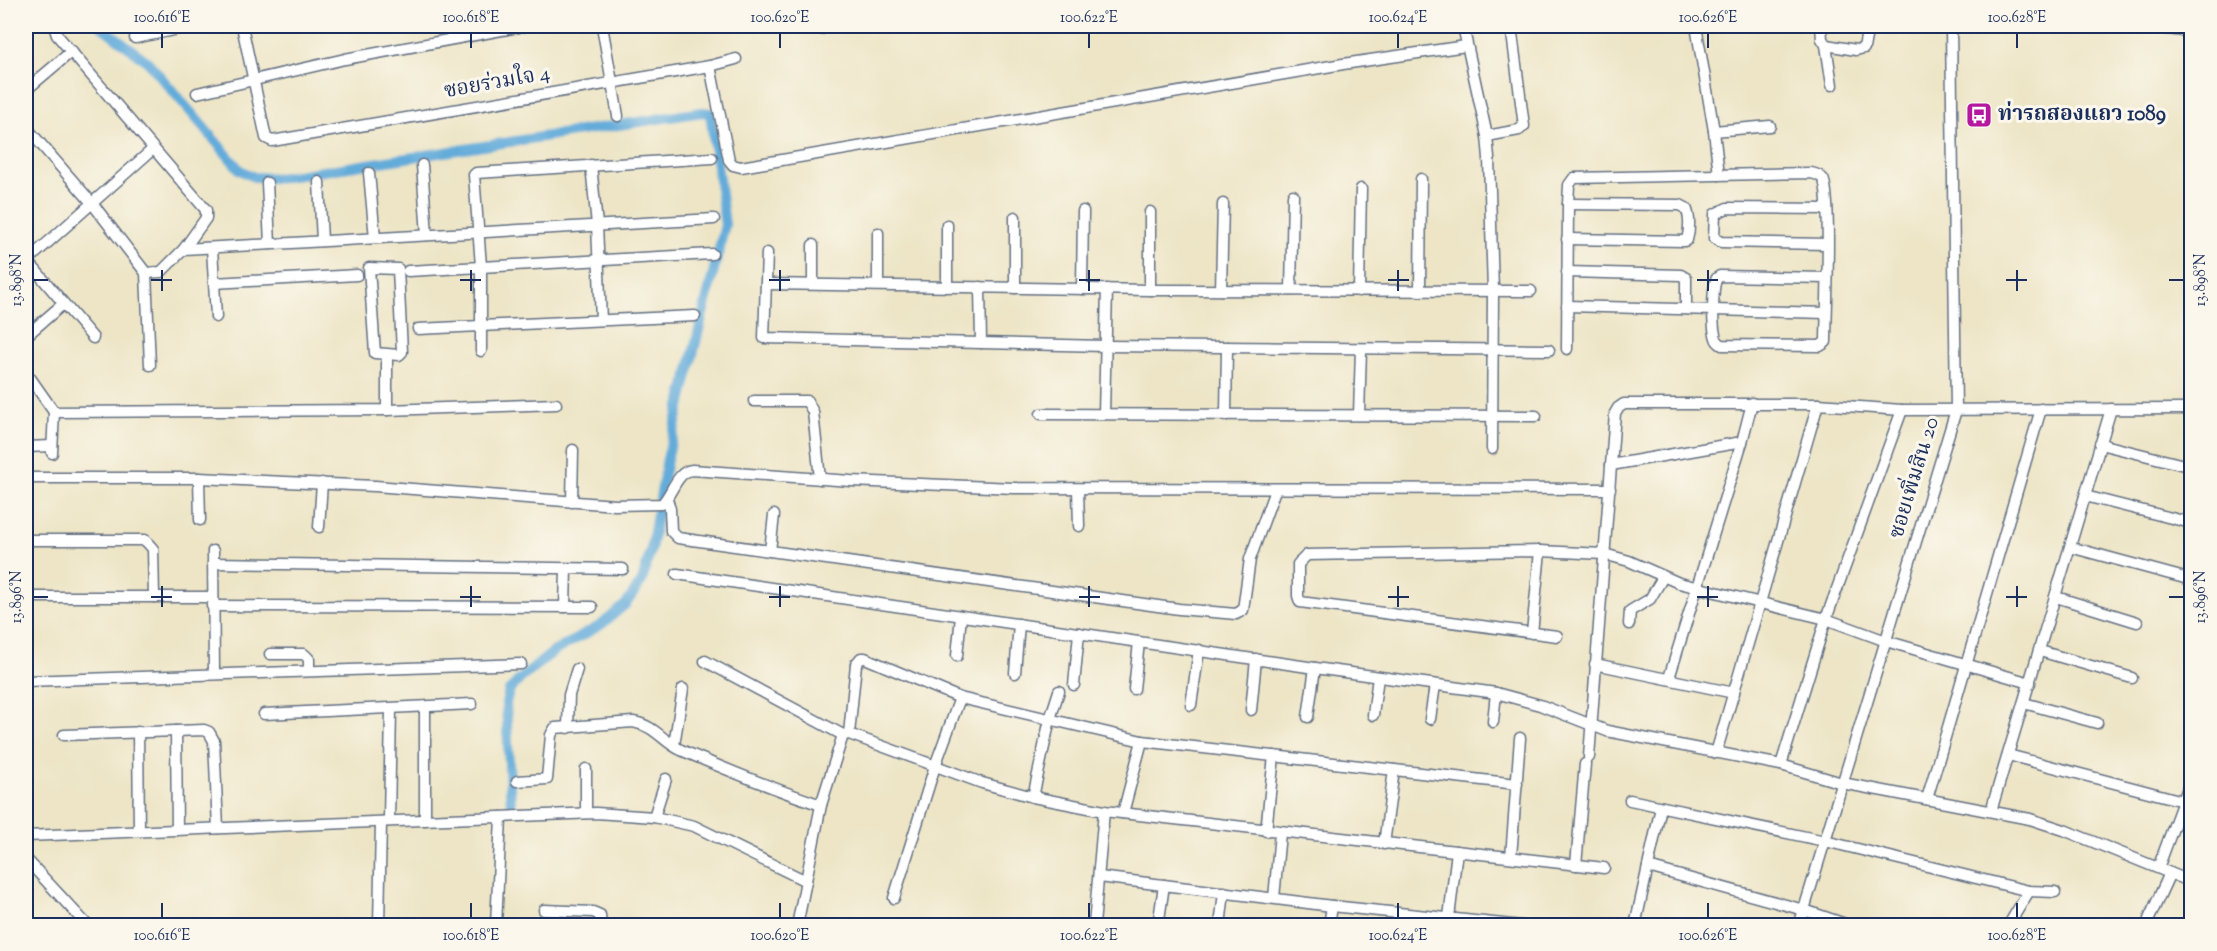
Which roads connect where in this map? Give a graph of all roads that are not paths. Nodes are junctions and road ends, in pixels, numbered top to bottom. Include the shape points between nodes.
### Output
1 (54, 26) edge
2 (193, 26) edge
3 (242, 26) edge
4 (524, 26) edge
5 (602, 26) edge
6 (1462, 26) edge
7 (1511, 26) edge
8 (1696, 26) edge
9 (1821, 26) edge
10 (1868, 26) edge
11 (1951, 26) edge
12 (2144, 26) edge
13 (171, 28) edge
14 (2191, 29) edge
15 (135, 38) dead end
16 (1826, 45) junction
17 (1466, 46) junction
18 (72, 51) junction
19 (736, 59) dead end
20 (710, 66) junction
21 (254, 80) junction
22 (612, 82) junction
23 (1832, 85) dead end
24 (26, 90) edge
25 (197, 93) dead end
26 (618, 116) dead end
27 (1770, 126) dead end
28 (26, 127) edge
29 (1714, 131) junction
30 (1487, 136) junction
31 (153, 149) junction
32 (712, 158) dead end
33 (422, 165) dead end
34 (591, 165) junction
35 (369, 172) dead end
36 (1719, 175) junction
37 (1421, 179) dead end
38 (319, 182) dead end
39 (267, 183) dead end
40 (1361, 189) dead end
41 (1293, 195) dead end
42 (92, 203) junction
43 (1223, 204) dead end
44 (1568, 204) junction
45 (1827, 209) junction
46 (1083, 212) dead end
47 (1150, 212) dead end
48 (1015, 217) dead end
49 (714, 219) dead end
50 (597, 225) junction
51 (947, 225) dead end
52 (478, 232) junction
53 (878, 233) dead end
54 (427, 235) junction
55 (375, 238) junction
56 (1568, 239) junction
57 (322, 241) junction
58 (270, 244) junction
59 (1827, 244) junction
60 (813, 245) dead end
61 (212, 248) junction
62 (184, 249) junction
63 (767, 253) dead end
64 (712, 254) dead end
65 (26, 260) edge
66 (598, 260) junction
67 (481, 266) junction
68 (408, 271) dead end
69 (1568, 272) junction
70 (146, 273) junction
71 (357, 275) dead end
72 (1827, 278) junction
73 (214, 283) junction
74 (766, 284) junction
75 (813, 284) junction
76 (878, 285) junction
77 (947, 286) junction
78 (981, 287) junction
79 (1015, 288) junction
80 (1082, 289) junction
81 (1107, 289) junction
82 (1150, 290) junction
83 (1221, 290) junction
84 (1291, 290) junction
85 (1359, 291) junction
86 (1420, 291) junction
87 (1493, 291) junction
88 (1531, 291) dead end
89 (63, 304) junction
90 (1568, 306) junction
91 (1686, 309) junction
92 (1714, 310) junction
93 (1826, 313) junction
94 (695, 316) dead end
95 (216, 317) dead end
96 (601, 320) junction
97 (481, 326) junction
98 (418, 329) dead end
99 (26, 336) edge
100 (93, 338) dead end
101 (981, 344) junction
102 (1105, 346) junction
103 (1227, 347) junction
104 (1361, 349) junction
105 (1567, 349) dead end
106 (1493, 350) junction
107 (1549, 350) dead end
108 (482, 351) dead end
109 (387, 355) junction
110 (150, 364) dead end
111 (26, 372) edge
112 (754, 401) dead end
113 (1752, 403) junction
114 (556, 404) dead end
115 (1818, 404) junction
116 (2111, 408) junction
117 (2041, 409) junction
118 (2192, 409) edge
119 (387, 410) junction
120 (1902, 410) junction
121 (1956, 410) junction
122 (54, 412) junction
123 (1041, 414) dead end
124 (1104, 414) junction
125 (1226, 415) junction
126 (1359, 415) junction
127 (1491, 416) junction
128 (1536, 416) dead end
129 (1742, 442) junction
130 (2100, 444) junction
131 (26, 447) edge
132 (1492, 449) dead end
133 (573, 450) dead end
134 (1611, 465) junction
135 (2192, 467) edge
136 (26, 478) edge
137 (199, 478) junction
138 (820, 479) junction
139 (322, 483) junction
140 (1078, 489) junction
141 (1610, 489) junction
142 (1275, 490) junction
143 (2085, 496) junction
144 (572, 502) junction
145 (660, 502) junction
146 (774, 514) dead end
147 (200, 520) dead end
148 (2191, 523) edge
149 (1079, 526) dead end
150 (319, 527) dead end
151 (26, 540) edge
152 (2070, 547) junction
153 (213, 551) dead end
154 (770, 551) junction
155 (1540, 551) junction
156 (1604, 554) junction
157 (213, 563) junction
158 (566, 568) junction
159 (623, 569) dead end
160 (677, 574) dead end
161 (1663, 577) junction
162 (2192, 580) edge
163 (1697, 586) junction
164 (26, 597) edge
165 (154, 597) junction
166 (2056, 597) junction
167 (212, 601) junction
168 (1761, 602) junction
169 (565, 607) junction
170 (592, 607) dead end
171 (962, 615) junction
172 (1826, 619) junction
173 (2137, 621) dead end
174 (1019, 624) junction
175 (1629, 624) dead end
176 (1079, 633) junction
177 (1532, 633) junction
178 (1557, 636) dead end
179 (1886, 641) junction
180 (1139, 642) junction
181 (1199, 651) junction
182 (2040, 651) junction
183 (270, 654) dead end
184 (957, 656) dead end
185 (1256, 659) junction
186 (705, 661) dead end
187 (1966, 663) junction
188 (521, 664) dead end
189 (1595, 664) junction
190 (1316, 668) junction
191 (577, 669) dead end
192 (309, 670) junction
193 (214, 673) junction
194 (1015, 673) dead end
195 (1378, 677) junction
196 (1669, 678) junction
197 (2132, 678) dead end
198 (26, 681) edge
199 (2030, 683) junction
200 (1074, 685) dead end
201 (1436, 685) junction
202 (683, 689) dead end
203 (1134, 689) dead end
204 (1059, 691) dead end
205 (1496, 693) junction
206 (1734, 693) junction
207 (960, 698) junction
208 (2024, 703) junction
209 (472, 704) dead end
210 (1191, 705) dead end
211 (425, 708) junction
212 (392, 709) junction
213 (1251, 710) dead end
214 (264, 714) dead end
215 (1373, 715) dead end
216 (1308, 717) dead end
217 (1050, 719) junction
218 (1430, 719) dead end
219 (1493, 722) dead end
220 (2097, 723) dead end
221 (1592, 726) junction
222 (568, 728) junction
223 (176, 731) junction
224 (138, 732) junction
225 (64, 735) dead end
226 (846, 735) junction
227 (1520, 738) dead end
228 (1142, 741) junction
229 (674, 746) junction
230 (1716, 753) junction
231 (2008, 755) junction
232 (1274, 756) junction
233 (1781, 765) junction
234 (935, 766) junction
235 (586, 769) dead end
236 (1394, 770) junction
237 (2192, 777) edge
238 (666, 779) dead end
239 (517, 781) dead end
240 (1842, 783) junction
241 (1517, 784) junction
242 (1033, 797) junction
243 (1927, 799) junction
244 (1630, 801) dead end
245 (2183, 801) junction
246 (821, 805) junction
247 (1661, 807) junction
248 (1104, 811) junction
249 (1991, 811) junction
250 (586, 813) junction
251 (1123, 813) junction
252 (501, 817) junction
253 (654, 817) junction
254 (425, 820) junction
255 (385, 821) junction
256 (218, 828) junction
257 (177, 830) junction
258 (139, 831) junction
259 (1266, 831) junction
260 (1280, 833) junction
261 (26, 836) edge
262 (1825, 841) junction
263 (1384, 844) junction
264 (1457, 851) junction
265 (1511, 857) junction
266 (26, 859) edge
267 (1576, 865) junction
268 (1648, 867) junction
269 (1604, 868) dead end
270 (2158, 868) junction
271 (2170, 873) junction
272 (1099, 877) junction
273 (806, 881) junction
274 (2192, 882) edge
275 (1164, 885) junction
276 (2029, 891) junction
277 (1224, 892) junction
278 (2055, 892) dead end
279 (894, 898) dead end
280 (1274, 898) junction
281 (1332, 906) junction
282 (544, 910) dead end
283 (1804, 910) junction
284 (2149, 919) dead end
285 (1449, 922) edge
286 (1094, 925) edge
287 (88, 926) edge
288 (380, 926) edge
289 (496, 926) edge
290 (602, 926) edge
291 (797, 926) edge
292 (1158, 926) edge
293 (1220, 926) edge
294 (1329, 926) edge
295 (1522, 926) edge
296 (1635, 926) edge
297 (1799, 926) edge
298 (1851, 926) edge
299 (2008, 926) edge

1 - 18 street
2 - 13 street
3 - 21 street
4 - 21 street
5 - 22 street
6 - 17 street
7 - 30 street via 1524,126
8 - 29 street
9 - 16 street
10 - 16 street via 1861,50
11 - 121 street, ซอยเพิ่มสิน 20
12 - 14 street
13 - 15 street
16 - 23 street
17 - 20 street via 741,166 729,160
17 - 30 street
18 - 24 street
18 - 31 street
19 - 20 street, ซอยร่วมใจ 4
20 - 22 street, ซอยร่วมใจ 4
21 - 22 street, ซอยร่วมใจ 4 via 266,138 278,141
21 - 25 street
22 - 26 street
27 - 29 street
28 - 42 street
29 - 36 street
30 - 87 street
31 - 42 street
31 - 62 street via 206,210 206,218
32 - 34 street
33 - 54 street
34 - 50 street
34 - 52 street via 479,171 474,175
35 - 55 street
36 - 44 street via 1706,181 1574,178 1569,185
36 - 45 street via 1817,174 1825,182
37 - 86 street
38 - 57 street
39 - 58 street
40 - 85 street
41 - 84 street
42 - 65 street
42 - 70 street
43 - 83 street
44 - 56 street
44 - 56 street via 1680,206 1686,208 1689,218 1689,236 1684,241
45 - 59 street
45 - 59 street via 1727,208 1715,214 1713,232 1721,242
46 - 80 street
47 - 82 street
48 - 79 street
49 - 50 street
50 - 52 street
50 - 66 street
51 - 77 street
52 - 54 street
52 - 67 street
53 - 76 street
54 - 55 street
55 - 57 street
56 - 69 street
57 - 58 street
58 - 61 street
59 - 72 street
60 - 75 street
61 - 62 street
61 - 73 street
62 - 70 street via 161,272
63 - 74 street
64 - 66 street
65 - 89 street
66 - 67 street
66 - 96 street
67 - 68 street
67 - 97 street
69 - 90 street
69 - 91 street via 1681,275 1687,283
70 - 110 street
71 - 73 street
72 - 92 street via 1720,276 1715,281
72 - 93 street
73 - 95 street
74 - 75 street
74 - 101 street via 764,338
75 - 76 street
76 - 77 street
77 - 78 street
78 - 79 street
78 - 101 street
79 - 80 street
80 - 81 street
81 - 82 street
81 - 102 street
82 - 83 street
83 - 84 street
84 - 85 street
85 - 86 street
86 - 87 street
87 - 88 street
87 - 106 street
89 - 99 street
89 - 100 street
90 - 91 street
90 - 105 street
91 - 92 street
92 - 93 street
92 - 93 street via 1716,340 1722,345 1824,345
94 - 96 street
96 - 97 street
97 - 98 street
97 - 108 street
101 - 102 street
102 - 103 street
102 - 124 street
103 - 104 street
103 - 125 street
104 - 106 street
104 - 126 street
106 - 107 street
106 - 127 street
109 - 109 street via 375,353 369,268 398,269 402,352
109 - 119 street
111 - 122 street
112 - 138 street via 807,401 811,405
113 - 115 street
113 - 129 street
113 - 134 street via 1624,404 1615,413
114 - 119 street
115 - 120 street
115 - 168 street
116 - 117 street
116 - 118 street
116 - 130 street
117 - 121 street
117 - 187 street
119 - 122 street
120 - 121 street
120 - 172 street
121 - 179 street, ซอยเพิ่มสิน 20
122 - 131 street via 52,450
123 - 124 street
124 - 125 street
125 - 126 street
126 - 127 street
127 - 128 street
127 - 132 street
129 - 134 street
129 - 163 street
130 - 135 street
130 - 143 street
133 - 144 street
134 - 141 street
136 - 137 street
137 - 139 street
137 - 147 street
138 - 140 street
138 - 145 street via 686,471
139 - 144 street
139 - 150 street
140 - 142 street
140 - 149 street
141 - 142 street
141 - 156 street
142 - 154 street via 1250,559 1244,606 1236,614
143 - 148 street
143 - 152 street
144 - 145 street
145 - 154 street via 670,509 671,531 678,538
146 - 154 street
151 - 165 street via 145,540 153,549
152 - 162 street
152 - 166 street
153 - 157 street
155 - 156 street
155 - 177 street
155 - 177 street via 1307,555 1298,564 1300,602
156 - 161 street
156 - 189 street
157 - 158 street
157 - 167 street
158 - 159 street
158 - 169 street
160 - 171 street
161 - 163 street
161 - 175 street via 1650,599 1630,611
163 - 168 street
163 - 196 street
164 - 165 street
165 - 167 street
166 - 173 street
166 - 182 street
167 - 169 street
167 - 193 street
168 - 172 street
168 - 206 street
169 - 170 street
171 - 174 street
171 - 184 street
172 - 179 street
172 - 233 street
174 - 176 street
174 - 194 street
176 - 180 street
176 - 200 street
177 - 178 street
179 - 187 street
179 - 240 street, ซอยเพิ่มสิน 20
180 - 181 street
180 - 203 street
181 - 185 street
181 - 210 street
182 - 197 street
182 - 199 street
183 - 192 street via 304,654 309,659
185 - 190 street
185 - 213 street
186 - 226 street
187 - 199 street
187 - 243 street
188 - 192 street
189 - 196 street
189 - 221 street
190 - 195 street
190 - 216 street
191 - 222 street via 569,695
192 - 193 street
193 - 198 street
195 - 201 street
195 - 215 street
196 - 206 street
199 - 208 street
201 - 205 street
201 - 218 street
202 - 229 street
204 - 217 street
205 - 219 street
205 - 221 street
206 - 230 street
207 - 217 street
207 - 226 street via 861,658 856,664
207 - 234 street
208 - 220 street
208 - 231 street
209 - 211 street
211 - 212 street
211 - 254 street
212 - 214 street
212 - 255 street
217 - 228 street
217 - 242 street
221 - 230 street
221 - 267 street
222 - 229 street via 646,724
222 - 239 street via 552,731 547,779
223 - 224 street
223 - 256 street via 204,730 214,741
223 - 257 street
224 - 225 street
224 - 258 street
226 - 234 street
226 - 246 street
227 - 241 street
228 - 232 street
228 - 251 street
229 - 246 street
230 - 233 street
231 - 245 street
231 - 249 street
232 - 236 street
232 - 259 street
233 - 240 street
234 - 242 street
234 - 279 street
235 - 250 street
236 - 241 street
236 - 263 street
237 - 245 street
238 - 253 street
240 - 243 street
240 - 262 street, ซอยเพิ่มสิน 20
241 - 265 street
242 - 248 street
243 - 249 street
244 - 247 street
245 - 270 street
246 - 273 street
247 - 262 street
247 - 268 street
248 - 251 street
248 - 272 street
249 - 270 street via 2064,830
250 - 252 street
250 - 253 street
251 - 259 street
252 - 254 street
252 - 289 street
253 - 273 street via 694,826
254 - 255 street
255 - 256 street
255 - 288 street
256 - 257 street
257 - 258 street
258 - 261 street
259 - 260 street
260 - 263 street
260 - 280 street
262 - 276 street
262 - 283 street, ซอยเพิ่มสิน 20
263 - 264 street
264 - 265 street
264 - 285 street
265 - 267 street
266 - 287 street
267 - 269 street
268 - 283 street
268 - 296 street
270 - 271 street
271 - 274 street
271 - 284 street
272 - 275 street
272 - 286 street
273 - 291 street
275 - 277 street
275 - 292 street
276 - 278 street
276 - 299 street
277 - 280 street
277 - 293 street
280 - 281 street
281 - 285 street
281 - 294 street
282 - 290 street via 593,912 600,915
283 - 297 street, ซอยเพิ่มสิน 20
283 - 298 street
285 - 295 street

